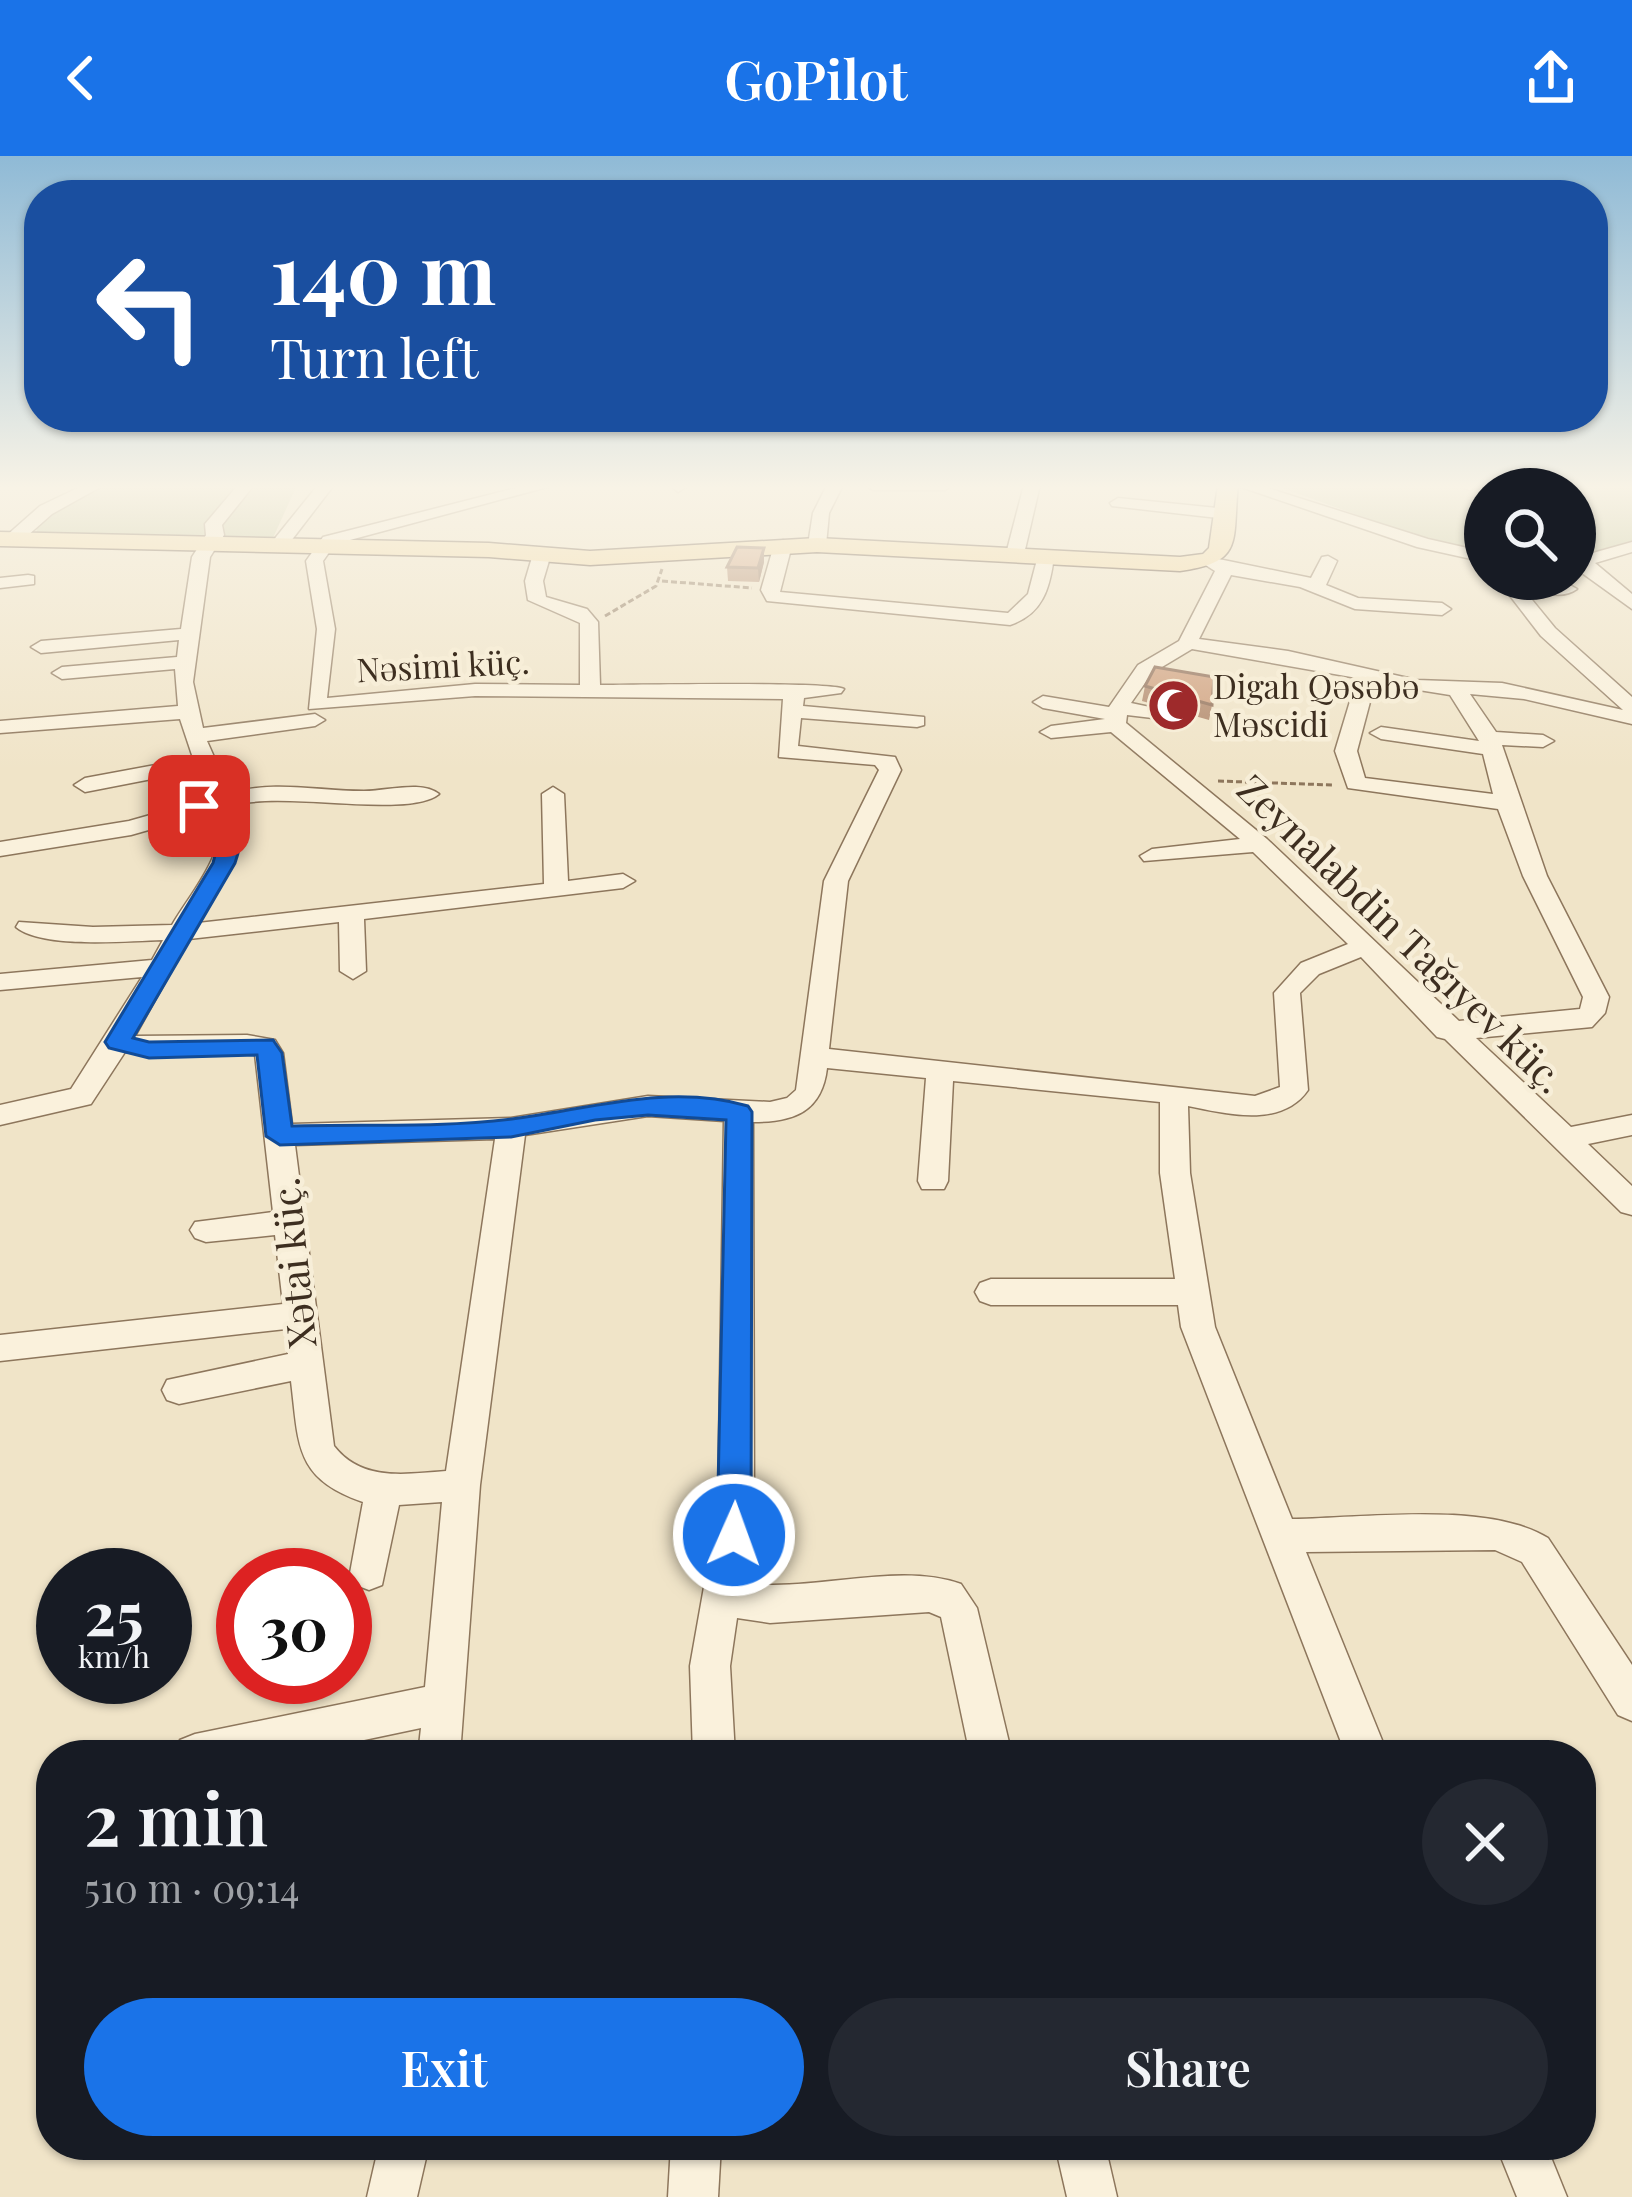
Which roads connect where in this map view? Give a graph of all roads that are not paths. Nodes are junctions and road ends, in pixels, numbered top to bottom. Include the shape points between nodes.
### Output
1 (198, 580) edge
2 (315, 580) edge
3 (533, 580) edge
4 (773, 580) edge
5 (1042, 580) edge
6 (1212, 580) edge
7 (1288, 580) edge
8 (1320, 580) edge
9 (1602, 580) edge
10 (1313, 586) junction
11 (1524, 600) edge
12 (1632, 603) edge
13 (1442, 609) dead end
14 (1010, 619) junction
15 (55, 626) dead end
16 (188, 637) junction
17 (1554, 637) junction
18 (1527, 638) dead end
19 (1007, 643) dead end
20 (1187, 643) junction
21 (41, 647) dead end
22 (62, 673) dead end
23 (1366, 676) junction
24 (834, 689) dead end
25 (1456, 689) junction
26 (590, 691) junction
27 (792, 702) junction
28 (1043, 702) dead end
29 (1632, 708) edge
30 (315, 712) junction
31 (1116, 715) junction
32 (1172, 718) dead end
33 (1632, 718) edge
34 (917, 721) dead end
35 (0, 727) edge
36 (1052, 731) dead end
37 (1381, 733) dead end
38 (195, 737) junction
39 (1543, 741) dead end
40 (1490, 743) junction
41 (311, 745) dead end
42 (1192, 784) junction
43 (85, 785) dead end
44 (1158, 791) dead end
45 (428, 794) dead end
46 (554, 794) dead end
47 (222, 799) junction
48 (1507, 803) junction
49 (1259, 844) junction
50 (0, 849) edge
51 (1152, 856) dead end
52 (623, 880) dead end
53 (556, 890) junction
54 (351, 913) junction
55 (28, 927) dead end
56 (185, 932) junction
57 (1364, 947) junction
58 (161, 967) junction
59 (353, 971) dead end
60 (0, 982) edge
61 (1448, 1030) junction
62 (118, 1042) junction
63 (813, 1057) junction
64 (940, 1071) junction
65 (1174, 1094) junction
66 (739, 1112) junction
67 (0, 1115) edge
68 (1632, 1126) edge
69 (511, 1128) junction
70 (280, 1136) junction
71 (1564, 1139) junction
72 (932, 1181) dead end
73 (1632, 1204) edge
74 (289, 1222) junction
75 (206, 1230) dead end
76 (991, 1292) dead end
77 (1190, 1292) junction
78 (298, 1315) junction
79 (0, 1348) edge
80 (305, 1364) junction
81 (179, 1390) dead end
82 (462, 1485) junction
83 (383, 1490) junction
84 (1280, 1536) junction
85 (372, 1560) edge
86 (722, 1598) junction
87 (1632, 1701) edge
88 (440, 1704) junction
89 (267, 1740) edge
90 (439, 1740) edge
91 (713, 1740) edge
92 (989, 1740) edge
93 (1361, 1740) edge
94 (401, 2160) edge
95 (695, 2160) edge
96 (1083, 2160) edge
97 (1527, 2160) edge
98 (392, 2197) edge
99 (693, 2197) edge
100 (1092, 2197) edge
101 (1542, 2197) edge

1 - 16 street
2 - 30 street, Nəsimi küç. via 326,629
3 - 26 street via 532,610 580,613 589,622
4 - 14 street via 773,598
5 - 14 street via 1022,615
6 - 20 street
7 - 10 street
8 - 10 street
9 - 12 street
10 - 13 street via 1355,603
11 - 17 street
14 - 19 street
15 - 16 street
16 - 21 street
16 - 22 street
16 - 38 street
17 - 18 street
17 - 29 street
20 - 23 street
20 - 31 street via 1146,669
23 - 25 street
23 - 48 street via 1346,751 1351,776 1367,788
24 - 27 street
25 - 33 street via 1527,692
25 - 40 street
26 - 27 street, Nəsimi küç. via 728,682
26 - 30 street, Nəsimi küç. via 475,690
27 - 34 street
27 - 63 street via 787,752 878,759 890,770 836,880
28 - 31 street
30 - 38 street
30 - 41 street
31 - 32 street
31 - 36 street
31 - 42 street, Zeynalabdin Tağıyev küç.
35 - 38 street
37 - 40 street
38 - 43 street
38 - 47 street
39 - 40 street
40 - 48 street
42 - 44 street
42 - 49 street, Zeynalabdin Tağıyev küç.
45 - 47 street via 300,791
46 - 53 street
47 - 50 street via 131,828
47 - 56 street via 232,842
48 - 61 street via 1593,989 1592,1013 1571,1023
49 - 51 street
49 - 57 street, Zeynalabdin Tağıyev küç.
52 - 53 street
53 - 54 street
54 - 56 street
54 - 59 street
55 - 56 street
56 - 58 street
57 - 61 street, Zeynalabdin Tağıyev küç.
57 - 65 street via 1294,979 1287,993 1294,1090 1287,1100 1268,1106
58 - 60 street
58 - 62 street
61 - 71 street, Zeynalabdin Tağıyev küç.
62 - 67 street via 81,1097
62 - 70 street, Xətai küç. via 149,1050 265,1046
63 - 64 street
63 - 66 street via 804,1102
64 - 65 street
64 - 72 street
65 - 77 street
66 - 69 street via 620,1107
66 - 86 street via 736,1508
68 - 71 street
69 - 70 street
69 - 82 street
70 - 74 street, Xətai küç.
71 - 73 street, Zeynalabdin Tağıyev küç.
74 - 75 street
74 - 78 street, Xətai küç.
76 - 77 street
77 - 84 street
78 - 79 street
78 - 80 street, Xətai küç.
80 - 81 street
80 - 83 street, Xətai küç. via 317,1450 329,1472
82 - 83 street, Xətai küç.
82 - 88 street
83 - 85 street
84 - 87 street via 1495,1533 1519,1540 1534,1550
84 - 93 street
86 - 91 street via 710,1666
86 - 92 street via 770,1605 947,1597 958,1608
88 - 89 street
88 - 90 street
94 - 98 street
95 - 99 street
96 - 100 street
97 - 101 street

